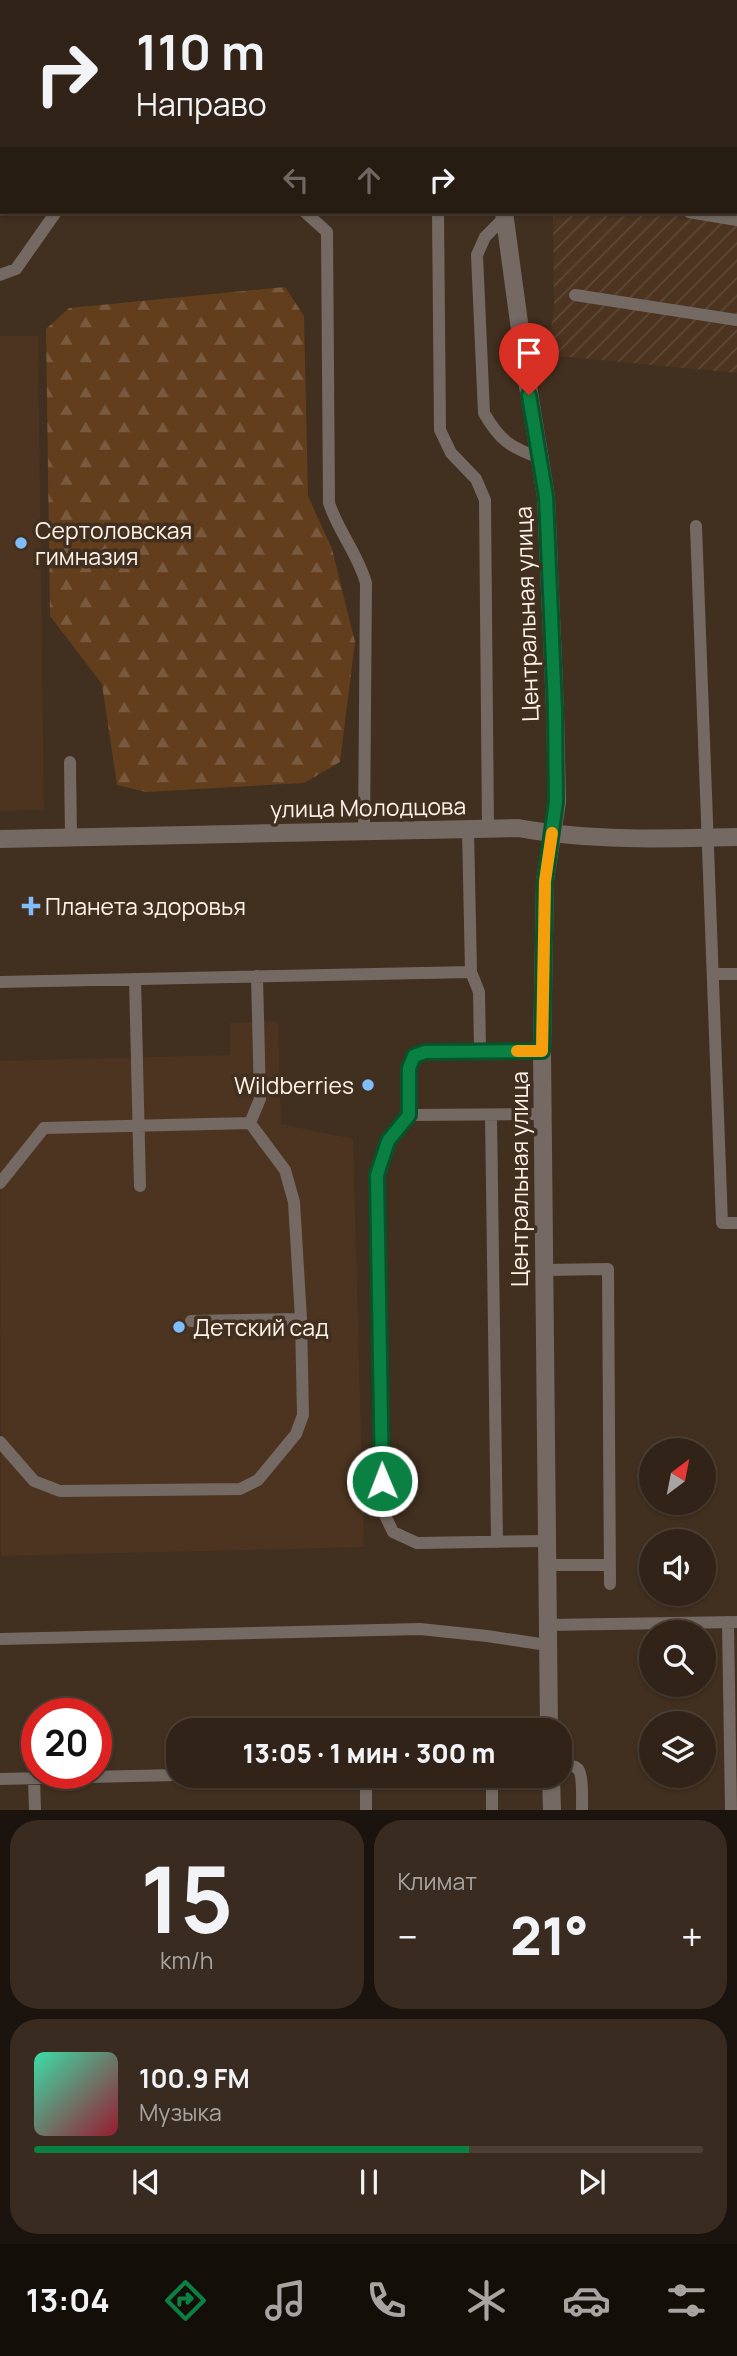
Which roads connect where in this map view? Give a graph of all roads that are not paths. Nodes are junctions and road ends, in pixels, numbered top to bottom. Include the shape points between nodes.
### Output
1 (55, 214) edge
2 (307, 214) edge
3 (438, 214) edge
4 (702, 214) edge
5 (504, 215) edge
6 (737, 220) edge
7 (0, 275) edge
8 (575, 295) dead end
9 (737, 320) edge
10 (540, 458) junction
11 (696, 526) dead end
12 (70, 762) dead end
13 (468, 829) junction
14 (488, 829) junction
15 (364, 832) junction
16 (552, 834) junction
17 (737, 837) edge
18 (71, 838) junction
19 (708, 838) junction
20 (0, 839) edge
21 (471, 972) junction
22 (713, 974) junction
23 (737, 974) edge
24 (257, 976) junction
25 (135, 979) junction
26 (0, 982) edge
27 (480, 1051) junction
28 (542, 1051) junction
29 (543, 1114) junction
30 (409, 1115) junction
31 (491, 1115) junction
32 (250, 1123) junction
33 (139, 1126) junction
34 (0, 1183) edge
35 (140, 1186) dead end
36 (737, 1223) edge
37 (544, 1270) junction
38 (301, 1319) junction
39 (191, 1321) dead end
40 (0, 1442) edge
41 (546, 1541) junction
42 (497, 1542) junction
43 (547, 1565) junction
44 (610, 1565) junction
45 (610, 1584) dead end
46 (732, 1622) edge
47 (547, 1625) junction
48 (0, 1639) edge
49 (547, 1645) junction
50 (549, 1718) edge
51 (733, 1753) edge
52 (572, 1766) edge
53 (166, 1775) edge
54 (112, 1777) edge
55 (0, 1779) edge
56 (21, 1779) edge
57 (366, 1788) edge
58 (492, 1788) edge
59 (551, 1788) edge
60 (34, 1789) edge
61 (34, 1810) edge
62 (366, 1810) edge
63 (492, 1810) edge
64 (552, 1810) edge
65 (582, 1810) edge
66 (731, 1810) edge

1 - 7 lane via 16,269
2 - 15 lane via 327,232 329,503 366,583
3 - 14 lane via 440,430 485,500
4 - 6 lane
5 - 10 street, Центральная улица
5 - 10 lane via 477,255 484,413 497,435 517,450
8 - 9 lane
10 - 16 street, Центральная улица via 546,497 555,709
11 - 19 lane
12 - 18 lane
13 - 14 street, улица Молодцова
13 - 15 street, улица Молодцова
13 - 21 lane
14 - 16 street, улица Молодцова
15 - 18 street, улица Молодцова
16 - 19 street, улица Молодцова
16 - 28 street, Центральная улица via 545,881
17 - 19 street, улица Молодцова
18 - 20 street, улица Молодцова
19 - 22 lane
21 - 24 lane
21 - 27 lane via 479,992
22 - 23 lane
22 - 36 lane via 722,1223
24 - 25 lane
24 - 32 lane via 260,1099
25 - 26 lane
25 - 33 lane
27 - 28 lane
27 - 30 lane via 414,1056 409,1068
28 - 29 street, Центральная улица
29 - 31 lane
29 - 37 street, Центральная улица
30 - 31 lane
30 - 42 lane via 388,1141 377,1175 382,1509 393,1532 417,1543
31 - 42 lane
32 - 33 lane
32 - 38 lane via 285,1170 294,1202
33 - 34 lane via 44,1128
33 - 35 lane
37 - 41 street, Центральная улица
37 - 44 lane via 608,1269
38 - 39 lane
38 - 40 lane via 303,1415 296,1434 258,1480 240,1489 60,1491 34,1481
41 - 42 lane
41 - 43 street, Центральная улица
43 - 44 lane
43 - 47 street, Центральная улица
44 - 45 lane
46 - 47 lane
46 - 51 lane
47 - 49 street, Центральная улица
48 - 49 lane via 420,1629
49 - 50 street, Центральная улица
51 - 66 lane
52 - 65 lane via 580,1774
53 - 54 lane
55 - 56 lane
57 - 62 lane
58 - 63 lane
59 - 64 street
60 - 61 lane

